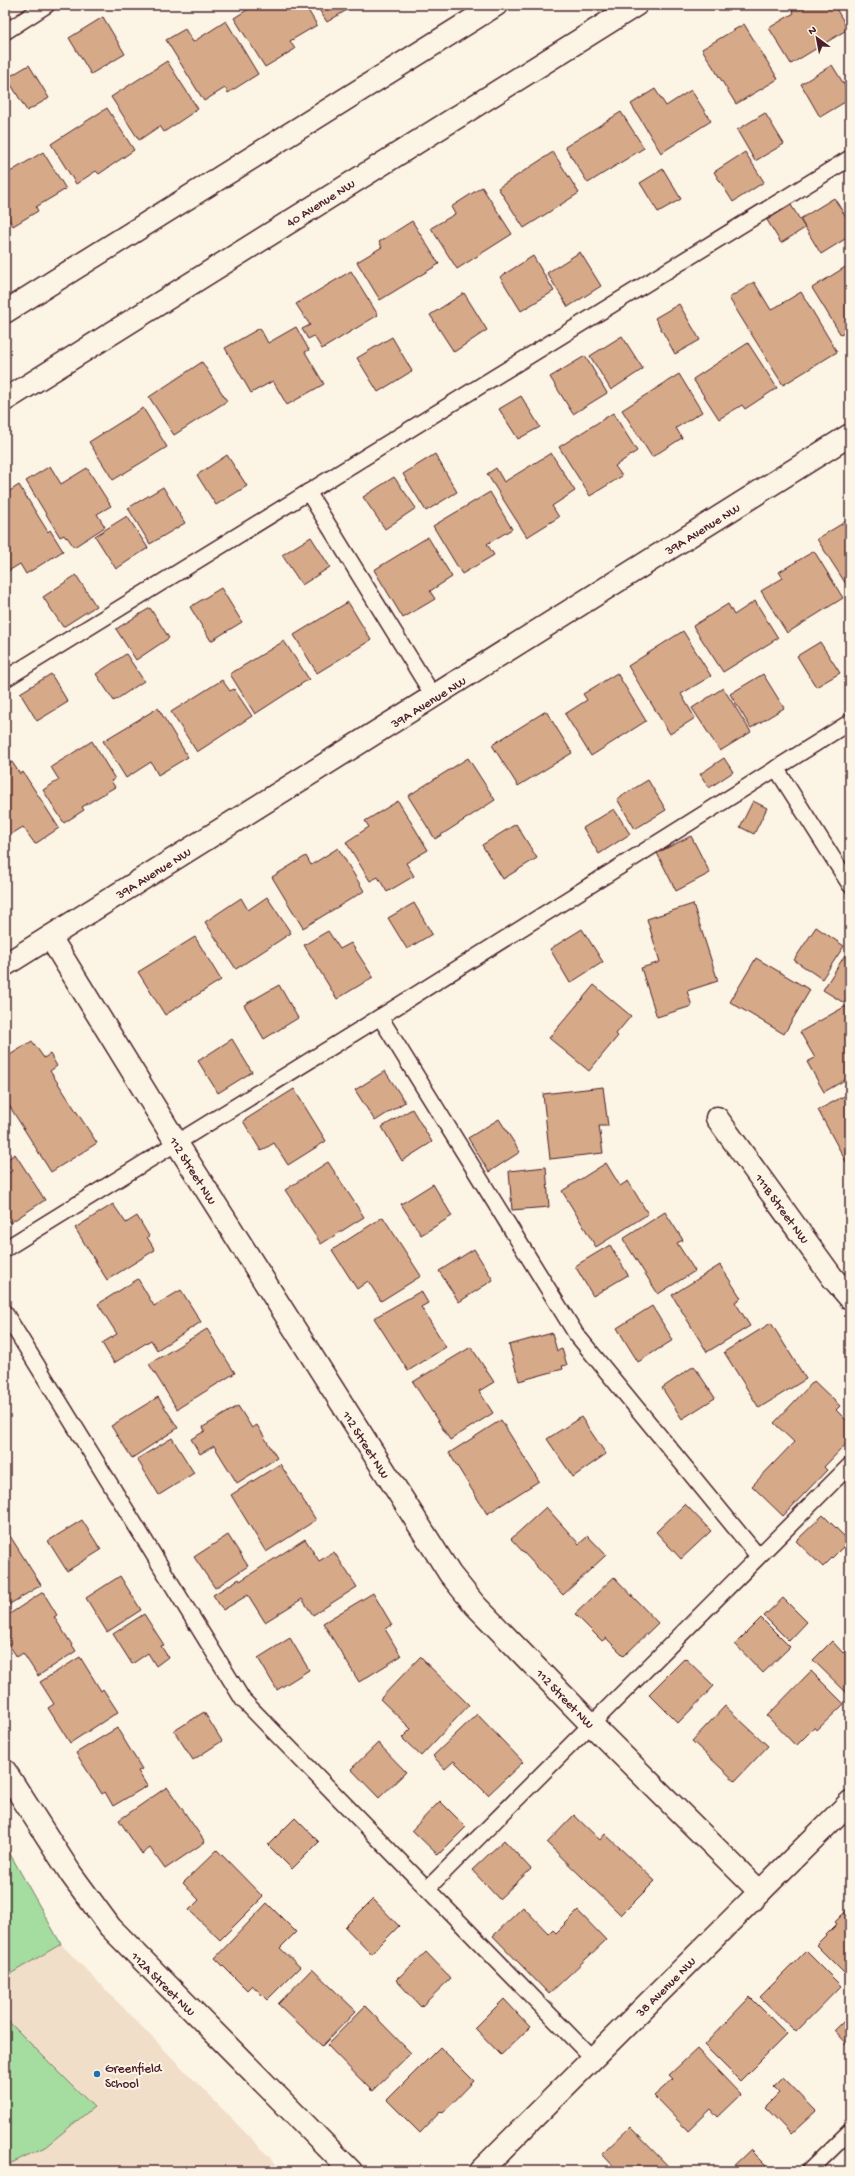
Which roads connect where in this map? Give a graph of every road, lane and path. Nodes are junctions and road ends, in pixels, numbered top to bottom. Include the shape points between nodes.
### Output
1 (47, 5) edge
2 (496, 5) edge
3 (636, 5) edge
4 (5, 32) edge
5 (850, 158) edge
6 (5, 312) edge
7 (5, 400) edge
8 (850, 435) edge
9 (308, 492) junction
10 (5, 679) edge
11 (434, 697) junction
12 (850, 722) edge
13 (776, 768) junction
14 (850, 885) edge
15 (50, 937) junction
16 (5, 965) edge
17 (380, 1017) junction
18 (717, 1118) dead end
19 (176, 1142) junction
20 (5, 1249) edge
21 (850, 1298) edge
22 (5, 1313) edge
23 (850, 1465) edge
24 (758, 1556) junction
25 (591, 1724) junction
26 (5, 1771) edge
27 (850, 1802) edge
28 (427, 1888) junction
29 (760, 1892) junction
30 (593, 2059) junction
31 (850, 2131) edge
32 (351, 2171) edge
33 (480, 2171) edge
34 (810, 2171) edge

1 - 4 lane
2 - 6 street
3 - 7 street, 40 Avenue NW
5 - 9 lane
8 - 11 street, 39A Avenue NW
9 - 10 lane
9 - 11 lane
11 - 15 street, 39A Avenue NW
12 - 13 lane
13 - 14 lane
13 - 17 lane
15 - 16 street, 39A Avenue NW
15 - 19 street, 112 Street NW
17 - 19 lane
17 - 24 lane via 576,1334
18 - 21 street, 111B Street NW
19 - 20 lane
19 - 25 street, 112 Street NW via 450,1574 475,1605
22 - 28 lane via 243,1700
23 - 24 lane
24 - 25 lane
25 - 28 lane
25 - 29 street, 112 Street NW
26 - 32 street, 112A Street NW via 71,1874 110,1927
27 - 29 street, 38 Avenue NW
28 - 30 lane
29 - 30 street, 38 Avenue NW
30 - 33 street, 38 Avenue NW
31 - 34 lane

